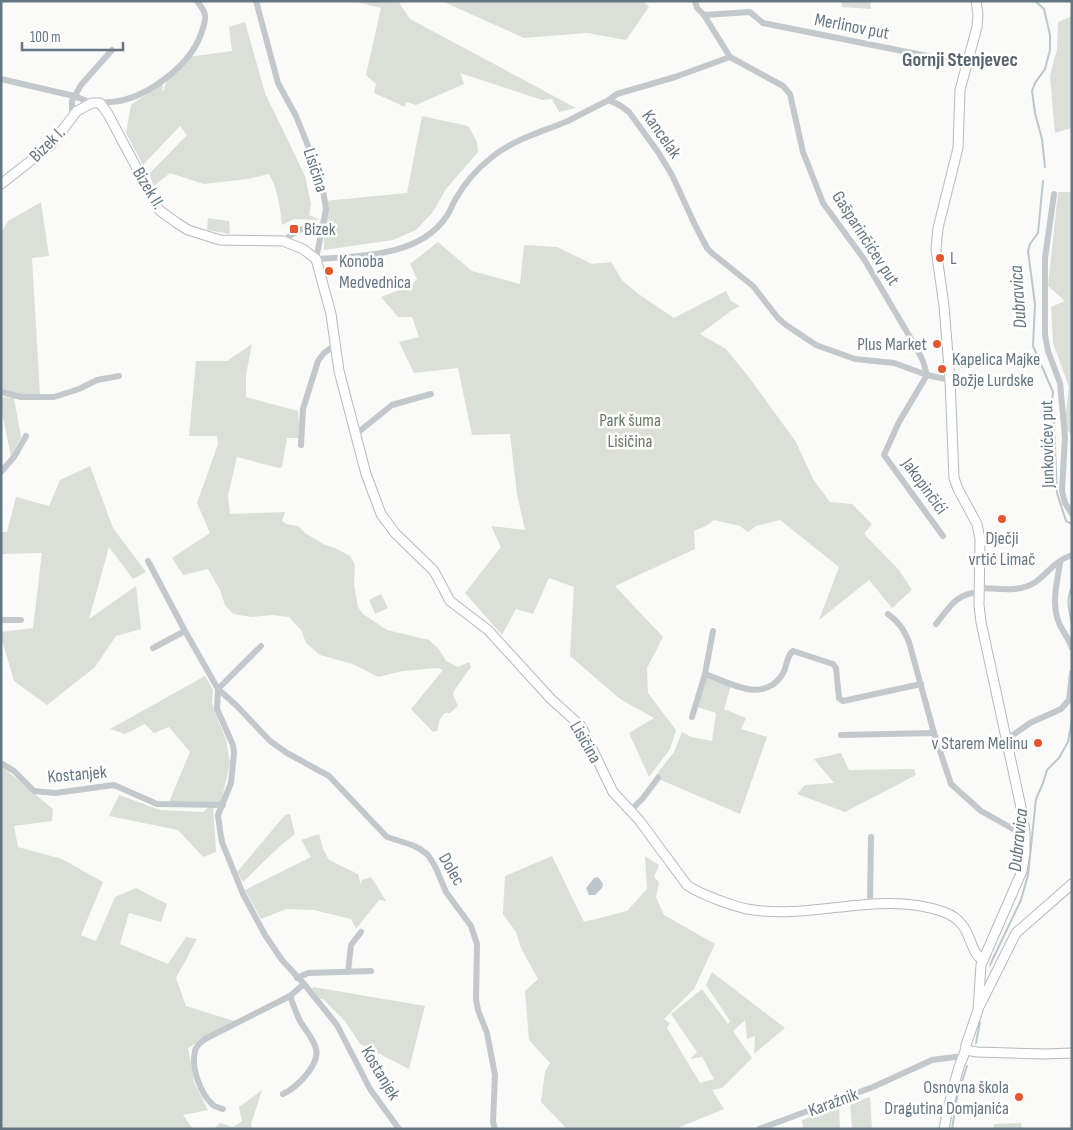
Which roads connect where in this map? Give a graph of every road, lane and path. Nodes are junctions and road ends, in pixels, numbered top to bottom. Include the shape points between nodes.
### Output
1 (197, 1) edge
2 (256, 1) edge
3 (695, 1) edge
4 (976, 1) edge
5 (704, 15) junction
6 (112, 50) dead end
7 (730, 57) junction
8 (967, 64) junction
9 (1, 79) edge
10 (74, 96) junction
11 (609, 100) junction
12 (96, 103) junction
13 (72, 117) junction
14 (1, 184) edge
15 (1054, 194) dead end
16 (320, 235) junction
17 (283, 240) junction
18 (316, 259) junction
19 (335, 345) junction
20 (120, 376) dead end
21 (927, 376) junction
22 (950, 380) junction
23 (1, 392) edge
24 (431, 394) dead end
25 (356, 434) junction
26 (26, 436) dead end
27 (301, 445) dead end
28 (1, 472) edge
29 (1072, 514) edge
30 (942, 536) dead end
31 (1072, 555) edge
32 (148, 561) dead end
33 (1060, 563) junction
34 (979, 590) junction
35 (888, 614) dead end
36 (1, 620) edge
37 (21, 620) dead end
38 (936, 624) dead end
39 (184, 631) junction
40 (713, 631) dead end
41 (261, 646) dead end
42 (153, 648) dead end
43 (1072, 648) edge
44 (705, 674) junction
45 (1072, 674) edge
46 (921, 684) junction
47 (218, 689) junction
48 (692, 717) dead end
49 (934, 733) junction
50 (842, 735) dead end
51 (1006, 740) junction
52 (1, 762) edge
53 (658, 778) dead end
54 (223, 805) junction
55 (630, 810) junction
56 (1025, 832) junction
57 (871, 836) dead end
58 (1072, 884) edge
59 (870, 904) junction
60 (361, 932) dead end
61 (983, 960) junction
62 (980, 971) junction
63 (348, 972) junction
64 (371, 972) dead end
65 (297, 978) junction
66 (993, 978) junction
67 (304, 984) junction
68 (290, 996) junction
69 (978, 1010) junction
70 (965, 1053) junction
71 (1072, 1053) edge
72 (283, 1094) dead end
73 (223, 1109) dead end
74 (399, 1129) edge
75 (495, 1129) edge
76 (759, 1129) edge
77 (944, 1129) edge

1 - 12 street via 205,20 198,44 186,61 141,93 124,100
2 - 16 street, Lisičina via 278,83 296,116 321,178 326,209
3 - 5 street
4 - 8 street via 978,21
5 - 7 street
5 - 8 street, Merlinov put via 750,12 764,23
6 - 10 street
7 - 11 street via 617,94
7 - 21 street, Gašparinčićev put via 783,86 790,94 803,152 823,203 869,266 917,349
8 - 22 street via 960,90 958,148 936,244
9 - 10 street
10 - 12 street
10 - 13 street
11 - 18 street via 514,143 493,156 467,182 438,227 419,241 363,255
11 - 21 street, Kancelak via 629,112 658,152 707,248 753,286 786,325 816,345 832,351 855,359 894,363
12 - 13 street, Bizek I. via 77,111
12 - 17 street, Bizek II. via 108,114 159,210 188,230 213,238
13 - 14 street, Bizek I. via 51,144
15 - 29 street, Junkovićev put via 1045,258 1045,334 1060,383 1065,437 1062,491
16 - 17 street via 308,227
16 - 18 street, Lisičina
17 - 18 street, Bizek II.
18 - 19 street, Lisičina via 331,314
19 - 25 street, Lisičina
19 - 27 street via 318,361 302,409
20 - 23 street via 97,380 54,397 21,398
21 - 22 street, Kancelak
21 - 30 street, Jakopinčići via 899,422 884,455
22 - 34 street via 954,478 977,524 980,539
24 - 25 street via 392,405
25 - 55 street, Lisičina via 370,488 391,528 434,571 450,601 488,630 551,699 581,726 613,792
26 - 28 street
31 - 33 street
32 - 39 street, Dolec
33 - 34 street via 1025,588
33 - 43 street via 1055,610
34 - 38 street via 960,596
34 - 51 street via 980,622
35 - 46 street via 903,628
36 - 37 street
39 - 42 street
39 - 47 street, Dolec
40 - 44 street
41 - 47 street
44 - 46 street via 759,691 783,674 793,651 833,664 839,698 844,701
44 - 48 street
45 - 51 street via 1069,700 1061,709 1030,723
46 - 49 street
47 - 54 street, Kostanjek via 217,709 234,753 231,783
47 - 75 street, Dolec via 270,741 330,776 386,837 420,849 435,866 446,892 470,926 477,944 476,998 493,1061
49 - 50 street
49 - 56 street via 951,784 981,811 1015,830
51 - 56 street
52 - 54 street, Kostanjek via 34,791 55,793 114,785 157,804
53 - 55 street
54 - 65 street, Kostanjek via 218,815 222,842 243,894 265,935
55 - 59 street, Lisičina via 687,885 714,898 747,909 765,911
56 - 61 street via 1022,870
57 - 59 street
58 - 66 street via 1016,934
59 - 61 street, Lisičina via 906,903 945,912 962,924 976,955
60 - 63 street via 351,945
61 - 62 street
62 - 66 street
62 - 69 street
63 - 64 street
63 - 65 street via 308,973
65 - 67 street, Kostanjek
66 - 69 street
67 - 68 street
67 - 74 street, Kostanjek via 336,1025 370,1089
68 - 72 street via 316,1049 316,1057 301,1082
68 - 73 street via 197,1045 194,1061 197,1078 206,1097 214,1106
69 - 70 street
70 - 71 street, Karažnik
70 - 76 street, Karažnik via 932,1060 873,1087
70 - 77 street

